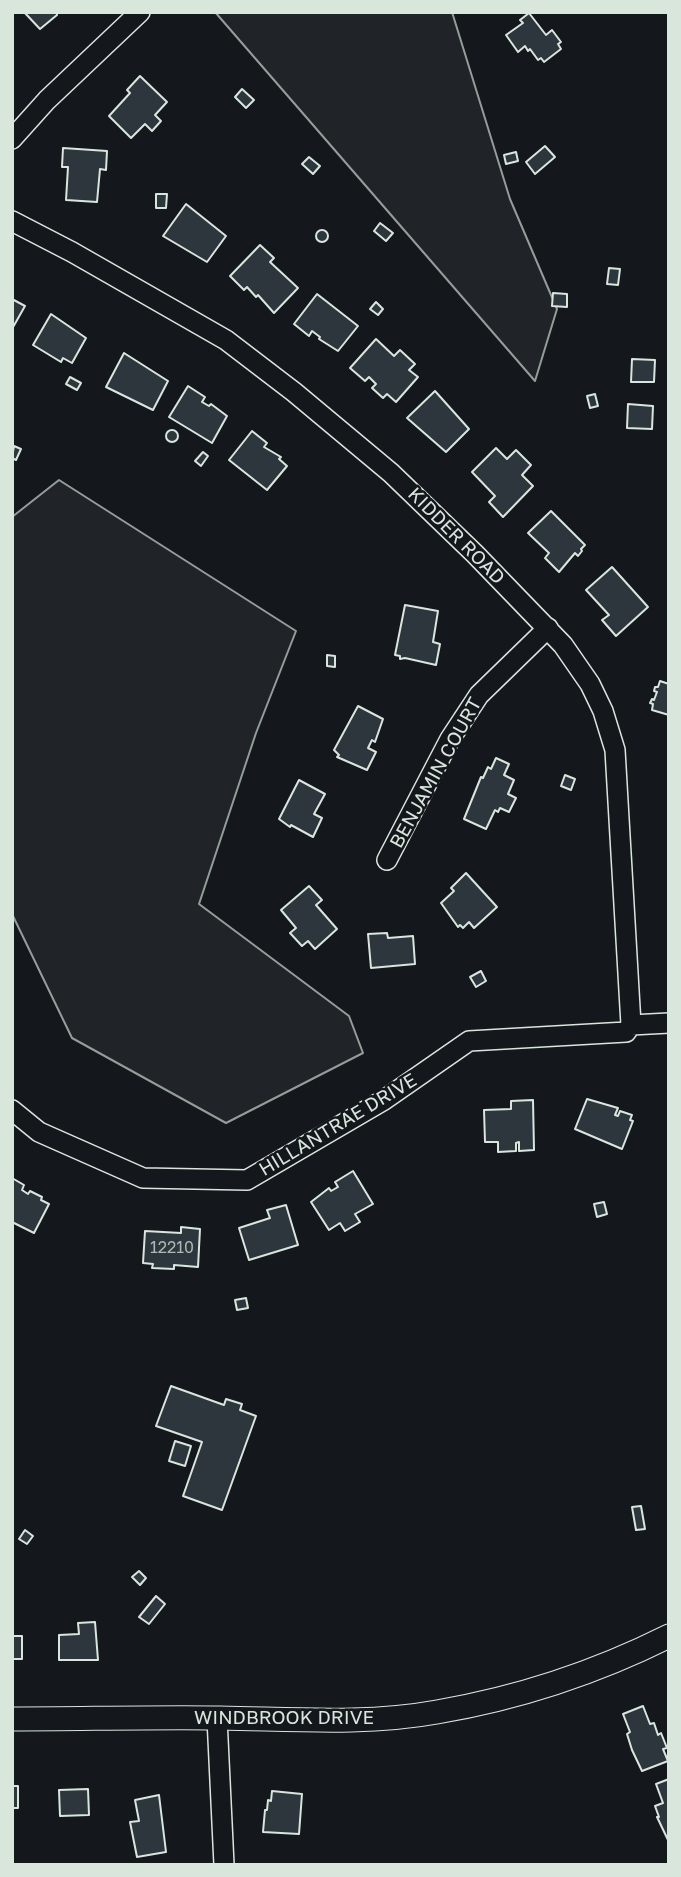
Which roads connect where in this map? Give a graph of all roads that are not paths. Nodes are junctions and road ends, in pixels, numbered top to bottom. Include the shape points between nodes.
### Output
1 (140, 12) edge
2 (12, 139) edge
3 (12, 221) edge
4 (548, 628) junction
5 (387, 860) dead end
6 (669, 1023) edge
7 (631, 1026) junction
8 (12, 1110) edge
9 (668, 1637) edge
10 (217, 1718) junction
11 (12, 1719) edge
12 (225, 1865) edge

1 - 2 street
3 - 4 street, KIDDER ROAD via 208,330 259,364 400,482
4 - 5 street, BENJAMIN COURT via 479,695 450,739
4 - 7 street, KIDDER ROAD via 590,684 615,750
6 - 7 street, HILLANTRAE DRIVE
7 - 8 street, HILLANTRAE DRIVE via 626,1032 469,1041 384,1100 247,1180 143,1178 38,1132
9 - 10 street, WINDBROOK DRIVE via 539,1689 436,1713 351,1720
10 - 11 street, WINDBROOK DRIVE
10 - 12 street

